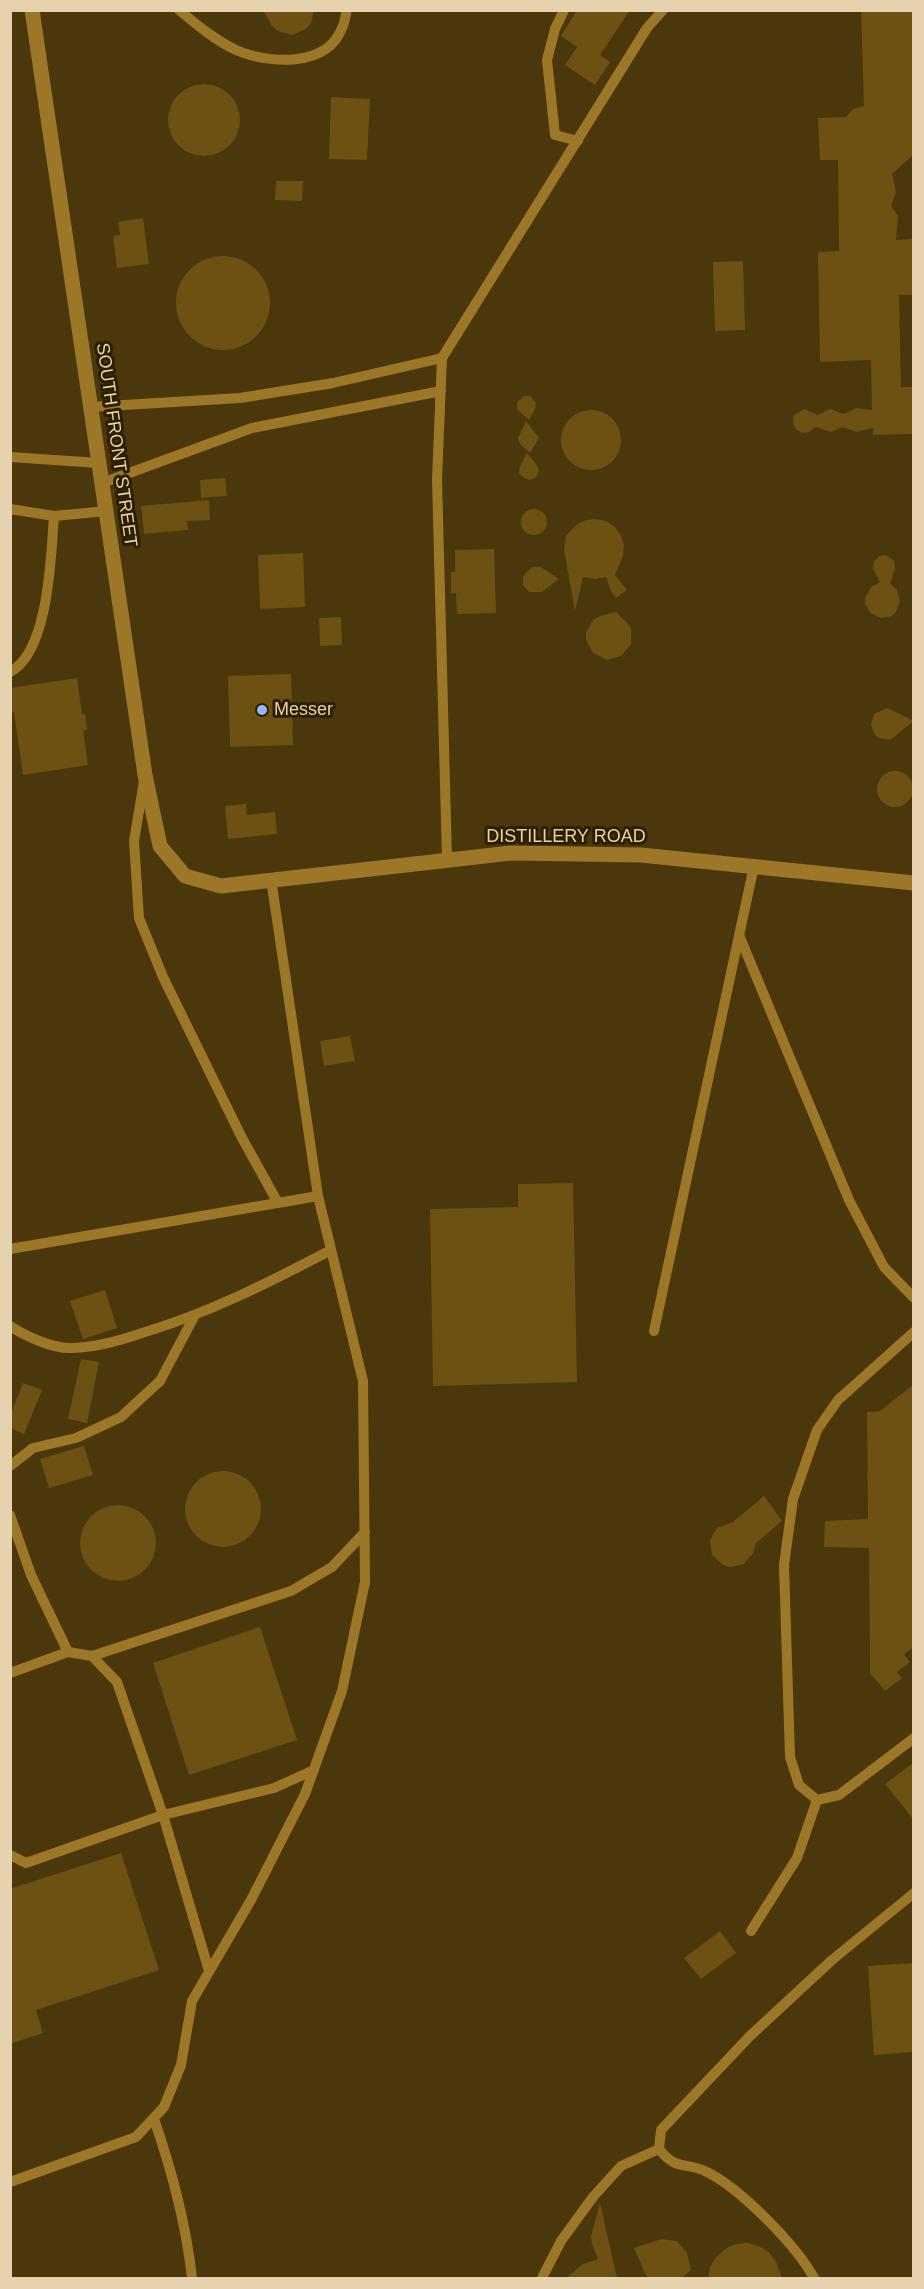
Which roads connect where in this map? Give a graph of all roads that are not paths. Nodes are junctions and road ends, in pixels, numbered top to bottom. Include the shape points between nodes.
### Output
1 (32, 10) edge
2 (179, 10) edge
3 (347, 10) edge
4 (564, 10) edge
5 (663, 10) edge
6 (578, 141) junction
7 (442, 358) junction
8 (441, 391) junction
9 (91, 407) junction
10 (10, 457) edge
11 (99, 463) junction
12 (102, 483) junction
13 (10, 509) edge
14 (107, 511) junction
15 (54, 516) junction
16 (10, 672) edge
17 (145, 775) junction
18 (447, 860) junction
19 (754, 866) junction
20 (185, 876) joint
21 (271, 879) junction
22 (914, 883) edge
23 (739, 934) junction
24 (318, 1196) junction
25 (278, 1203) junction
26 (10, 1249) edge
27 (331, 1250) junction
28 (914, 1298) edge
29 (195, 1315) junction
30 (10, 1326) edge
31 (654, 1331) dead end
32 (914, 1332) edge
33 (10, 1466) edge
34 (10, 1515) edge
35 (365, 1532) junction
36 (68, 1652) junction
37 (92, 1656) junction
38 (10, 1673) edge
39 (914, 1738) edge
40 (314, 1770) junction
41 (817, 1800) junction
42 (163, 1815) junction
43 (10, 1855) edge
44 (914, 1893) edge
45 (751, 1931) dead end
46 (209, 1971) junction
47 (153, 2119) junction
48 (659, 2149) junction
49 (10, 2182) edge
50 (192, 2278) edge
51 (542, 2278) edge
52 (814, 2278) edge

1 - 9 street, SOUTH FRONT STREET
2 - 3 lane via 212,36 238,50 288,62 312,56 329,46 342,30
4 - 6 lane via 547,60 555,135
5 - 6 lane via 647,28
6 - 7 lane
7 - 8 lane
7 - 9 lane via 333,383 240,398
8 - 12 lane via 252,428
8 - 18 lane via 438,479
9 - 11 street, SOUTH FRONT STREET
10 - 11 lane
11 - 12 street, SOUTH FRONT STREET
12 - 14 street, SOUTH FRONT STREET
13 - 15 lane
14 - 15 lane
14 - 17 street, SOUTH FRONT STREET
15 - 16 lane via 46,604 36,642
17 - 20 street, SOUTH FRONT STREET via 160,846
17 - 25 lane via 134,842 139,918 163,977
18 - 19 street, DISTILLERY ROAD via 511,853 640,855
18 - 21 street, DISTILLERY ROAD
19 - 22 street, DISTILLERY ROAD
19 - 23 lane
20 - 21 street, DISTILLERY ROAD via 221,886
21 - 24 lane
23 - 28 lane via 849,1200 884,1267
23 - 31 lane
24 - 25 lane
24 - 27 lane
25 - 26 lane
27 - 29 lane via 246,1294
27 - 35 lane via 363,1381
29 - 30 lane via 109,1344 68,1348 25,1336
29 - 33 lane via 160,1382 121,1417 76,1438 33,1448
32 - 41 lane via 838,1400 817,1430 793,1499 784,1565 790,1757 799,1785
34 - 36 lane via 31,1575
35 - 37 lane via 332,1567 291,1591
35 - 40 lane via 365,1582 342,1691
36 - 37 lane
36 - 38 lane
37 - 42 lane via 117,1682
39 - 41 lane via 839,1795
40 - 42 lane via 274,1788
40 - 46 lane via 251,1900
41 - 45 lane via 797,1858
42 - 43 lane via 26,1863
42 - 46 lane
44 - 48 lane via 832,1960 735,2051 661,2130
46 - 47 lane via 192,2001 182,2066 164,2107
47 - 49 lane via 136,2137
47 - 50 lane via 171,2168
48 - 51 lane via 621,2166 592,2197 561,2241
48 - 52 lane via 669,2162 706,2171 744,2195

